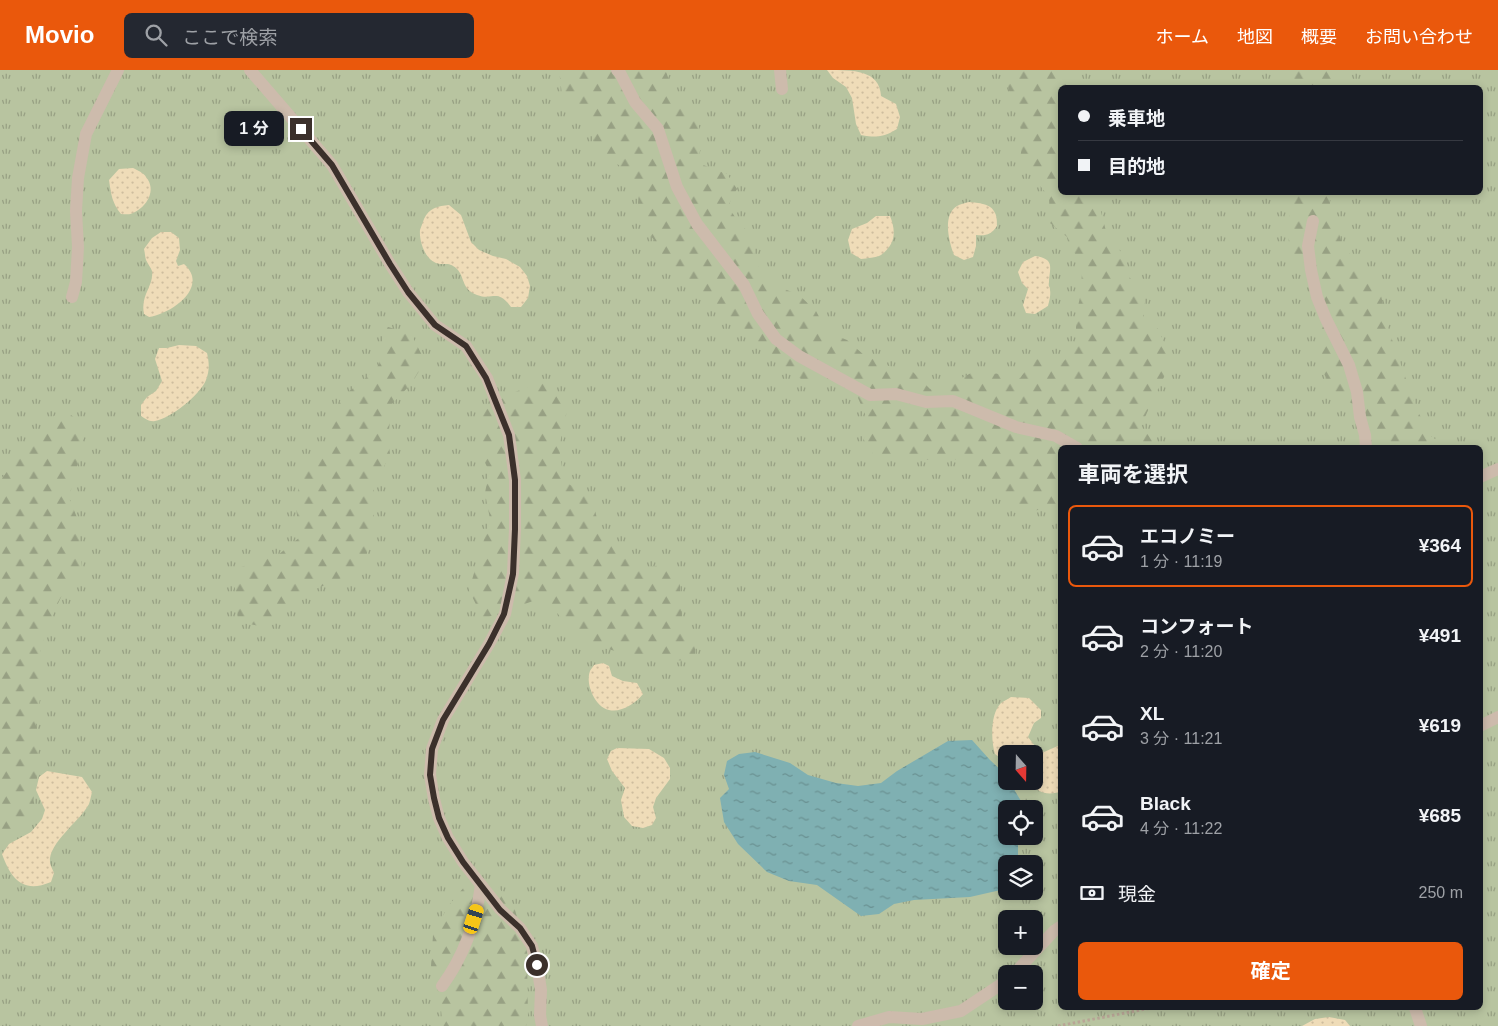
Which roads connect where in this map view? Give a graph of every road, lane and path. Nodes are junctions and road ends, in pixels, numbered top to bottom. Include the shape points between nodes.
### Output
1 (118, 70) edge
2 (250, 70) edge
3 (617, 70) edge
4 (780, 70) edge
5 (782, 90) dead end
6 (1313, 221) dead end
7 (72, 297) dead end
8 (1072, 445) edge
9 (1366, 445) edge
10 (1498, 469) edge
11 (1483, 476) edge
12 (1498, 717) edge
13 (1483, 724) edge
14 (481, 886) junction
15 (1058, 928) edge
16 (1022, 965) edge
17 (442, 986) dead end
18 (998, 986) edge
19 (1141, 1010) edge
20 (1416, 1010) edge
21 (542, 1026) edge
22 (858, 1026) edge
23 (1058, 1026) edge
24 (1421, 1026) edge

1 - 7 lane via 86,134 78,178 78,248
2 - 14 lane via 332,165 408,292 435,325 466,346 486,378 509,435 515,480 515,529 513,574 504,614 443,720 432,749 430,775 439,818 448,838
3 - 8 lane via 635,102 658,129 677,187 697,224 744,285 758,314 776,339 799,356 870,396 896,394 926,402 953,401 1016,427 1056,436
4 - 5 lane
6 - 9 lane via 1308,246 1317,297 1349,365
10 - 11 lane
12 - 13 lane
14 - 17 lane via 471,930
14 - 21 lane via 520,928 532,946 541,990
15 - 16 lane
18 - 22 lane via 961,1011 922,1019 889,1017
19 - 23 path
20 - 24 lane

